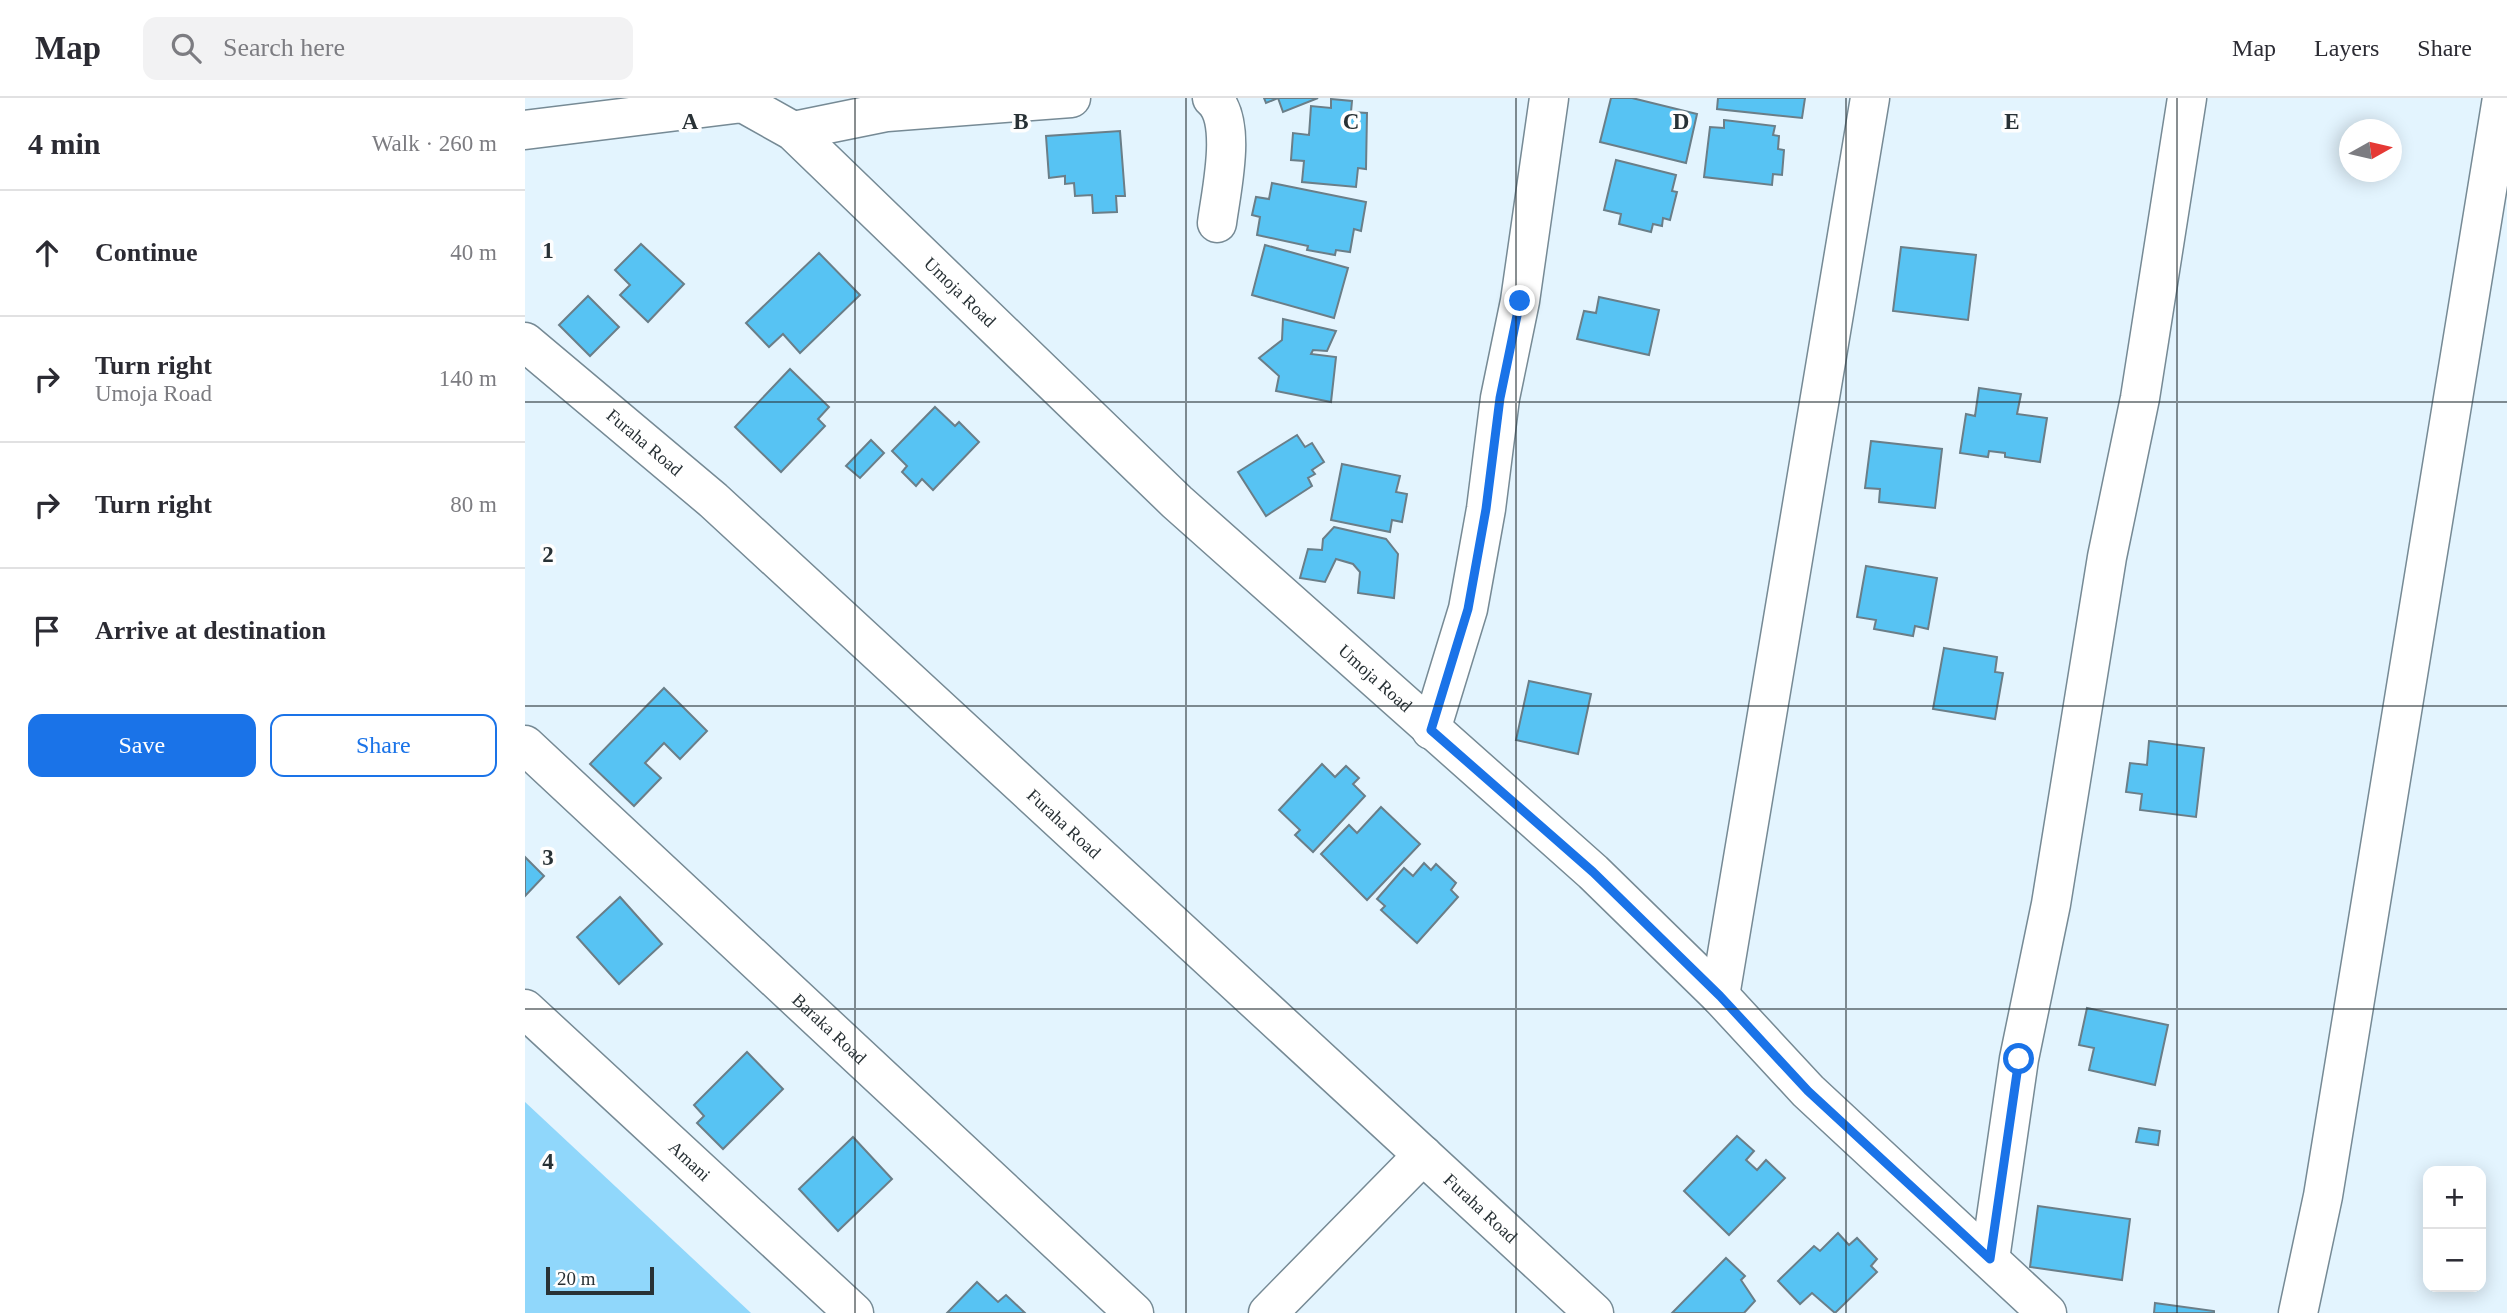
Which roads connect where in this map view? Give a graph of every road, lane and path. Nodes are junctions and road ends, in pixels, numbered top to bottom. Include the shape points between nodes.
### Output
1 (1071, 98) edge
2 (1212, 98) edge
3 (1549, 98) edge
4 (1870, 98) edge
5 (2187, 98) edge
6 (2502, 98) edge
7 (525, 130) edge
8 (793, 131) junction
9 (1217, 223) dead end
10 (525, 342) edge
11 (1431, 730) junction
12 (525, 745) edge
13 (1720, 996) junction
14 (525, 1009) edge
15 (1423, 1155) junction
16 (1990, 1259) junction
17 (854, 1313) edge
18 (1134, 1313) edge
19 (1268, 1313) edge
20 (1594, 1313) edge
21 (2047, 1313) edge
22 (2298, 1313) edge

1 - 8 street via 887,111
2 - 9 street via 1221,105 1227,138
3 - 11 street via 1468,609
4 - 13 street
5 - 16 street via 2140,398 2107,557 2053,891 2019,1059
6 - 22 street via 2323,1196
7 - 8 street, Umoja Road via 743,103
8 - 11 street, Umoja Road via 1177,502
10 - 15 street, Furaha Road via 713,500
11 - 13 street, Umoja Road via 1593,872
12 - 18 street, Baraka Road
13 - 16 street, Umoja Road via 1808,1091
14 - 17 street, Amani
15 - 19 street
15 - 20 street, Furaha Road
16 - 21 street, Umoja Road

